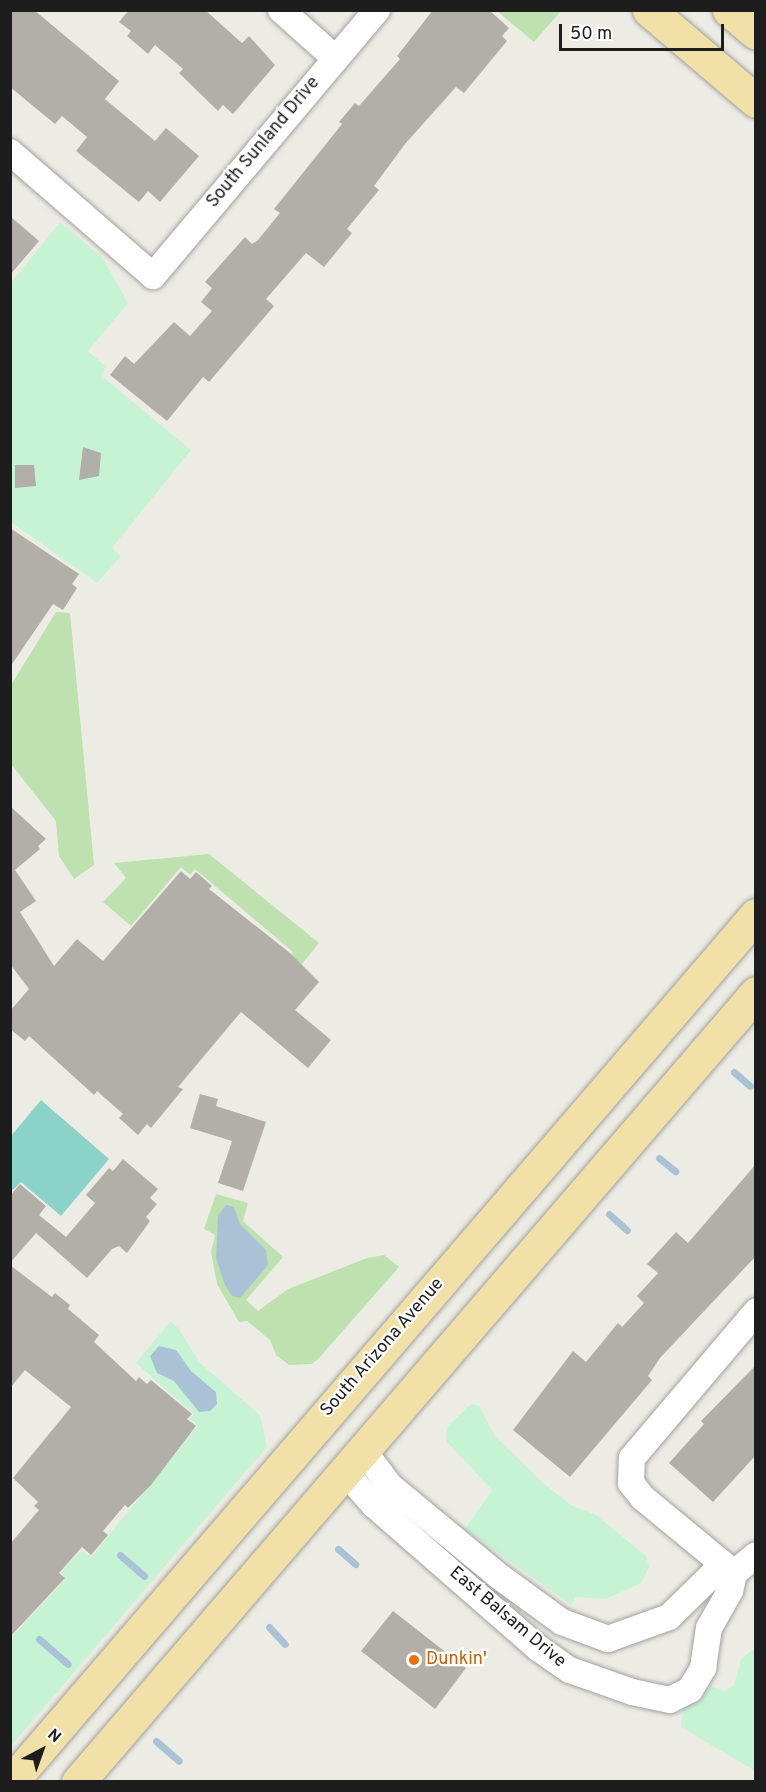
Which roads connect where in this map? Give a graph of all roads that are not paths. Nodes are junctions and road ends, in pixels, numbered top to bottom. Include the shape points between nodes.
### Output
1 (281, 10) edge
2 (376, 10) edge
3 (649, 10) edge
4 (729, 10) edge
5 (756, 33) edge
6 (335, 58) junction
7 (756, 101) edge
8 (10, 152) edge
9 (753, 924) edge
10 (756, 993) edge
11 (756, 1312) edge
12 (353, 1461) junction
13 (756, 1555) edge
14 (734, 1573) junction
15 (669, 1617) junction
16 (704, 1646) junction
17 (11, 1782) edge
18 (78, 1782) edge

1 - 6 street
2 - 6 street, South Sunland Drive
3 - 7 main road
4 - 5 main road
6 - 8 street, South Sunland Drive via 153,276
9 - 17 main road, South Arizona Avenue
10 - 12 main road
11 - 14 street via 632,1458 631,1483 643,1498
12 - 15 street, East Balsam Drive via 562,1622 608,1639
12 - 16 street, East Balsam Drive via 374,1505 538,1648 570,1670 632,1692 670,1700 690,1690 703,1668
12 - 18 main road
13 - 14 street
14 - 15 street, East Balsam Drive via 711,1576
14 - 16 street, East Balsam Drive via 730,1591
15 - 16 street via 688,1628

